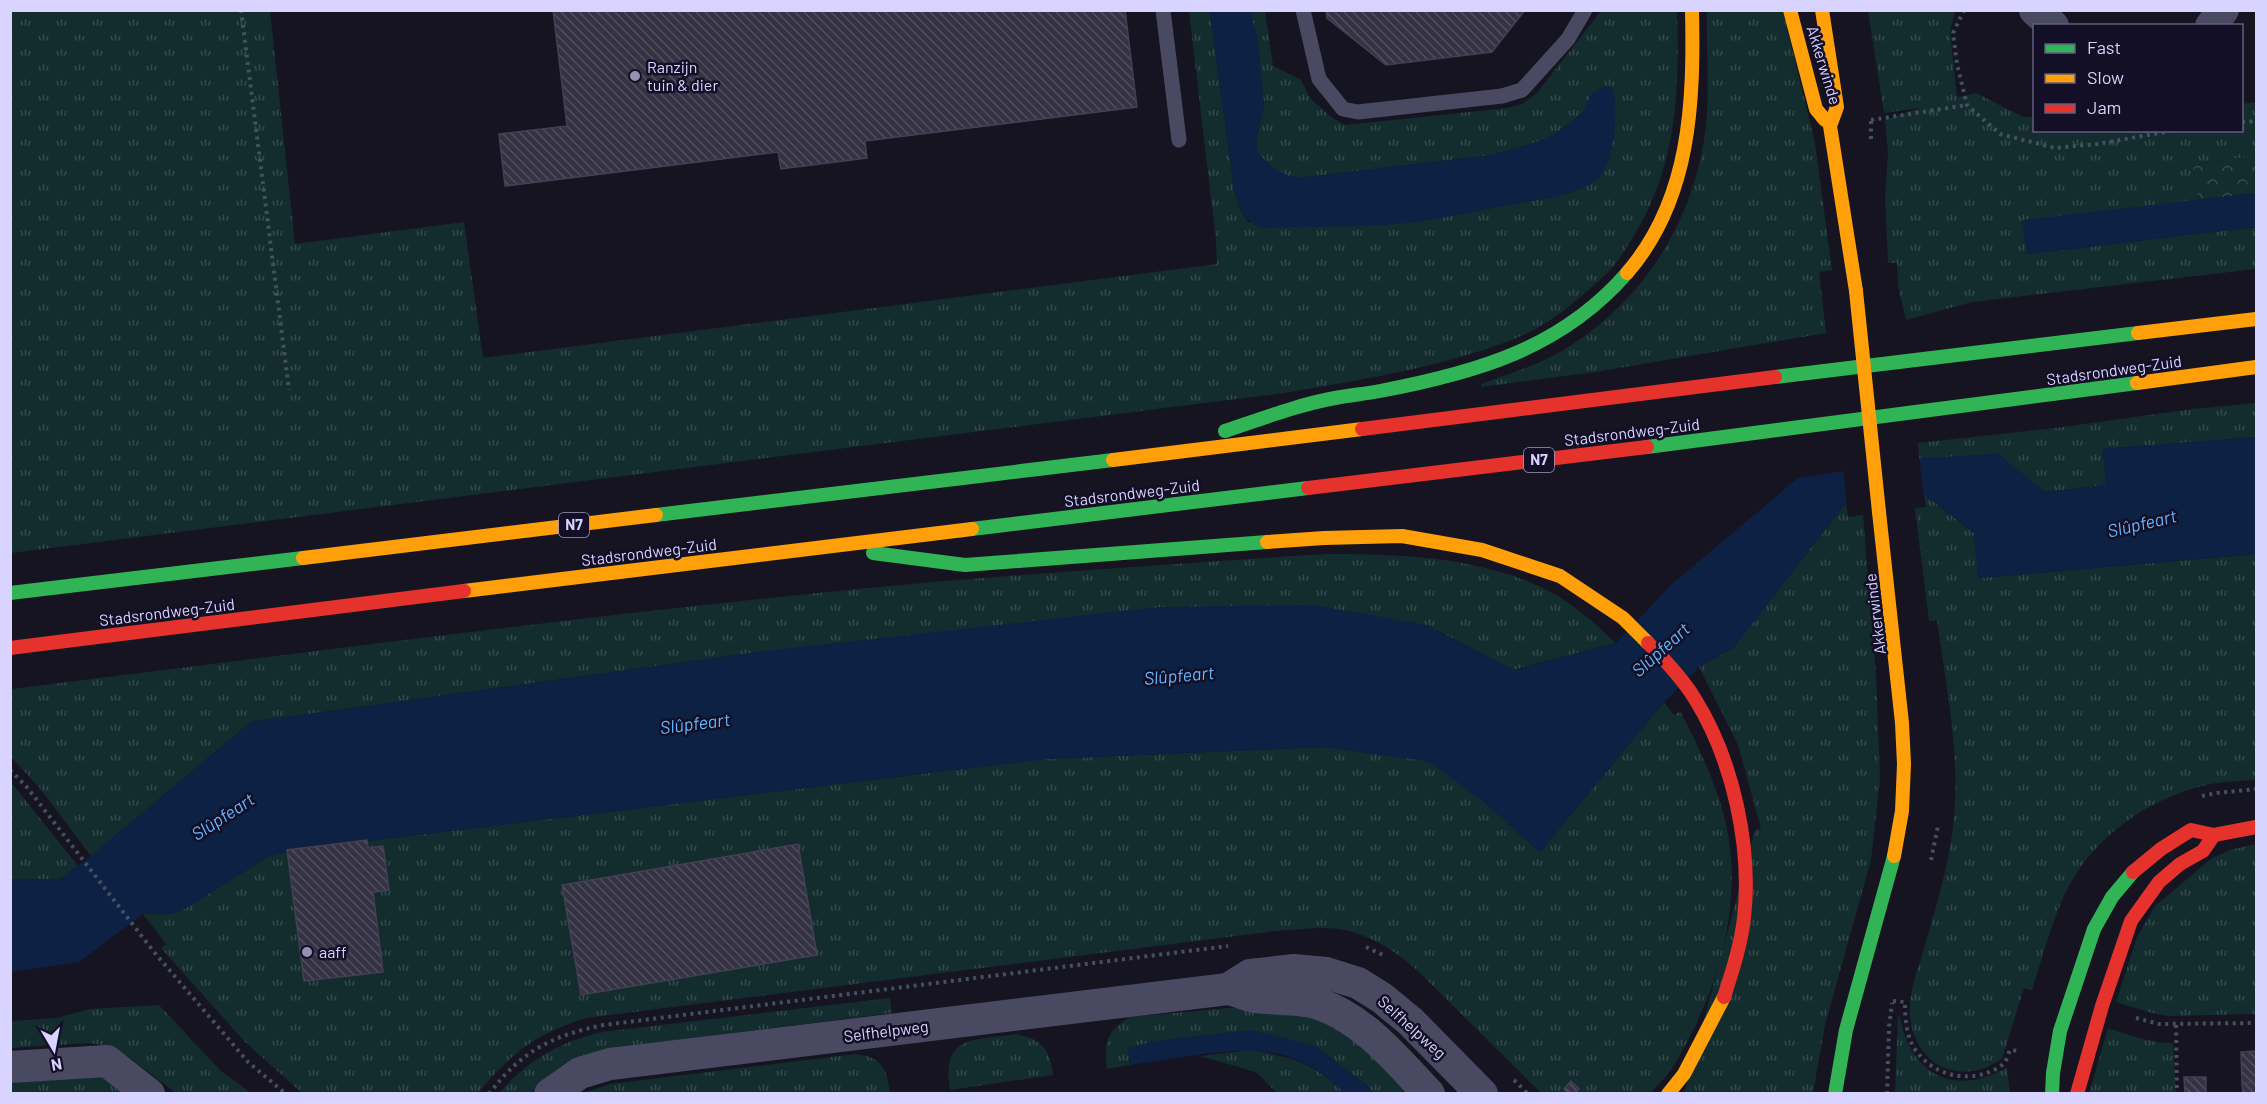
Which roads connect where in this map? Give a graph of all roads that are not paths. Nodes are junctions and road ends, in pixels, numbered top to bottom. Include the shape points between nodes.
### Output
1 (1163, 10) edge
2 (1303, 10) edge
3 (1585, 10) edge
4 (1692, 10) edge
5 (1790, 10) edge
6 (1822, 10) edge
7 (2035, 10) edge
8 (2223, 10) edge
9 (2051, 24) edge
10 (2212, 24) edge
11 (1830, 126) junction
12 (1179, 140) dead end
13 (2256, 319) edge
14 (2256, 367) edge
15 (1137, 457) junction
16 (821, 547) junction
17 (10, 593) edge
18 (10, 648) edge
19 (2256, 827) edge
20 (2214, 835) junction
21 (1228, 988) junction
22 (10, 1066) edge
23 (1836, 1093) edge
24 (149, 1094) edge
25 (550, 1094) edge
26 (1429, 1094) edge
27 (1482, 1094) edge
28 (1668, 1094) edge
29 (2052, 1094) edge
30 (2077, 1094) edge

1 - 12 lane
2 - 3 lane via 1318,80 1343,109 1358,112 1502,96 1522,90 1568,39
4 - 15 main road, N7 via 1689,121 1671,199 1638,262 1592,310 1566,329 1479,368 1329,399
5 - 11 main road, Akkerwinde via 1816,109
6 - 11 main road, Akkerwinde via 1836,107
7 - 9 street
8 - 10 street
11 - 23 main road, Akkerwinde, bridge via 1856,291 1904,764 1902,812 1892,866 1846,1030
13 - 15 main road, Stadsrondweg-Zuid / N7
14 - 16 main road, Stadsrondweg-Zuid / N7 via 1801,429
15 - 17 main road, Stadsrondweg-Zuid / N7
16 - 18 main road, Stadsrondweg-Zuid / N7
16 - 28 main road, N7 via 965,565 1323,537 1402,536 1482,550 1560,576 1623,618 1695,699 1723,756 1742,832 1744,919 1735,962 1722,1004 1684,1074
19 - 20 main road
20 - 29 main road via 2192,830 2173,840 2148,856 2110,899 2094,929 2059,1036 2051,1074
20 - 30 main road via 2203,851 2169,872 2131,921
21 - 25 street, Selfhelpweg via 610,1064 580,1074
21 - 26 street, Selfhelpweg via 1254,997 1293,998 1319,1004 1346,1017 1378,1041
21 - 27 street, Selfhelpweg via 1250,975 1294,970 1326,973 1358,983 1410,1021
22 - 24 street via 107,1061

